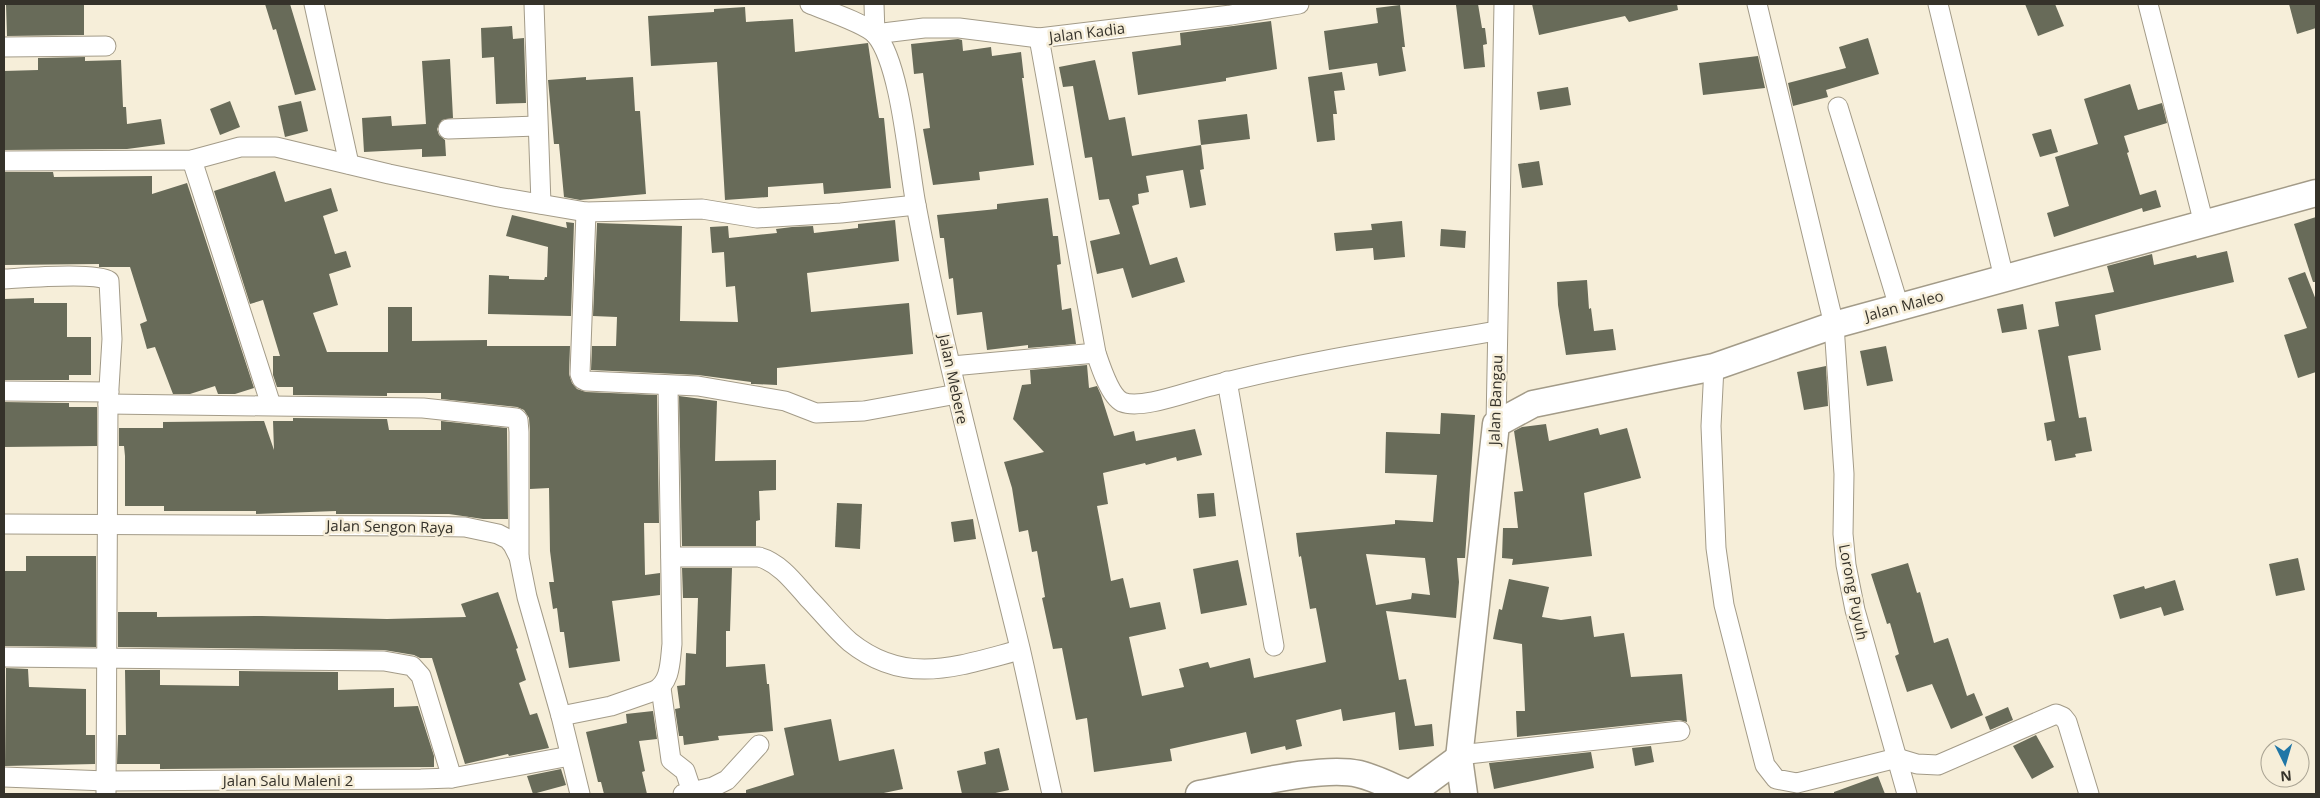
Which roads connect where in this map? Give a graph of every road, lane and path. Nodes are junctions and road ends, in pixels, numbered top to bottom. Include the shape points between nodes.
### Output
1 (314, 4) edge
2 (534, 4) edge
3 (810, 4) edge
4 (874, 4) edge
5 (1299, 4) edge
6 (1504, 4) edge
7 (1757, 4) edge
8 (1938, 4) edge
9 (2148, 4) edge
10 (1230, 9) edge
11 (875, 34) junction
12 (1038, 38) junction
13 (106, 46) dead end
14 (4, 47) edge
15 (1838, 108) dead end
16 (537, 126) junction
17 (448, 129) dead end
18 (192, 160) junction
19 (4, 161) edge
20 (350, 164) junction
21 (2316, 193) edge
22 (541, 204) junction
23 (916, 205) junction
24 (586, 212) junction
25 (2204, 224) junction
26 (2004, 278) junction
27 (4, 279) edge
28 (1899, 307) junction
29 (1834, 325) junction
30 (1497, 331) junction
31 (1096, 353) junction
32 (952, 366) junction
33 (1714, 368) junction
34 (1227, 381) junction
35 (668, 386) junction
36 (4, 391) edge
37 (956, 394) junction
38 (109, 398) junction
39 (271, 405) junction
40 (1496, 424) junction
41 (4, 524) edge
42 (109, 524) junction
43 (518, 557) junction
44 (670, 557) junction
45 (1274, 646) dead end
46 (1020, 650) junction
47 (4, 657) edge
48 (106, 659) junction
49 (661, 688) junction
50 (561, 716) junction
51 (1680, 731) dead end
52 (759, 745) dead end
53 (570, 756) junction
54 (1459, 757) junction
55 (1898, 758) junction
56 (4, 778) edge
57 (452, 778) junction
58 (106, 788) edge
59 (688, 793) edge
60 (580, 794) edge
61 (1052, 794) edge
62 (1199, 794) edge
63 (1409, 794) edge
64 (1464, 794) edge
65 (1907, 794) edge
66 (2089, 794) edge

1 - 20 street
2 - 16 street
3 - 11 street
4 - 11 street
5 - 10 street, Jalan Kadia
6 - 30 street, Jalan Bangau
7 - 29 street, Lorong Puyuh
8 - 26 street
9 - 25 street
10 - 12 street, Jalan Kadia
11 - 12 street, Jalan Kadia via 959,28
11 - 23 street, Jalan Mebere via 896,87
12 - 31 street
13 - 14 street
15 - 28 street
16 - 17 street
16 - 22 street
18 - 19 street
18 - 20 street via 240,147 276,146
18 - 39 street
20 - 22 street
21 - 25 street, Jalan Maleo
22 - 24 street
23 - 24 street via 757,218 702,209
23 - 32 street, Jalan Mebere
24 - 35 street via 582,379
25 - 26 street, Jalan Maleo
26 - 28 street, Jalan Maleo
27 - 38 street via 90,277 109,281 112,339
28 - 29 street, Jalan Maleo
29 - 33 street, Jalan Maleo
29 - 55 street, Lorong Puyuh via 1844,474 1846,565 1855,610
30 - 34 street via 1328,359
30 - 40 street, Jalan Bangau
31 - 32 street
31 - 34 street via 1114,394 1128,403 1140,404
32 - 37 street, Jalan Mebere
33 - 40 street, Jalan Maleo via 1533,404
33 - 55 street via 1711,426 1716,548 1724,605 1766,766 1776,779 1798,783
34 - 45 street
35 - 37 street via 690,385 776,400 816,413 864,410
35 - 44 street
36 - 38 street
37 - 46 street, Jalan Mebere
38 - 39 street
38 - 42 street
39 - 43 street via 423,408 518,419
40 - 54 street, Jalan Bangau
41 - 42 street, Jalan Sengon Raya
42 - 43 street, Jalan Sengon Raya via 465,527 508,539
42 - 48 street
43 - 50 street, Jalan Sengon Raya
44 - 46 street via 766,559 780,568 849,641 870,657 889,665 912,670 949,668
44 - 49 street via 672,644 668,676
46 - 61 street, Jalan Mebere
47 - 48 street
48 - 57 street via 384,661 412,666 421,676
48 - 58 street
49 - 50 street via 612,706
49 - 59 street via 671,760 685,771
50 - 53 street, Jalan Sengon Raya
51 - 54 street
52 - 59 street via 726,780
53 - 57 street, Jalan Salu Maleni 2
53 - 60 street, Jalan Sengon Raya
54 - 63 street
54 - 64 street, Jalan Bangau
55 - 65 street, Lorong Puyuh
55 - 66 street via 1917,764 1938,765 2046,717 2060,715 2067,722
56 - 58 street, Jalan Salu Maleni 2
57 - 58 street, Jalan Salu Maleni 2
62 - 63 street via 1336,771 1358,774

